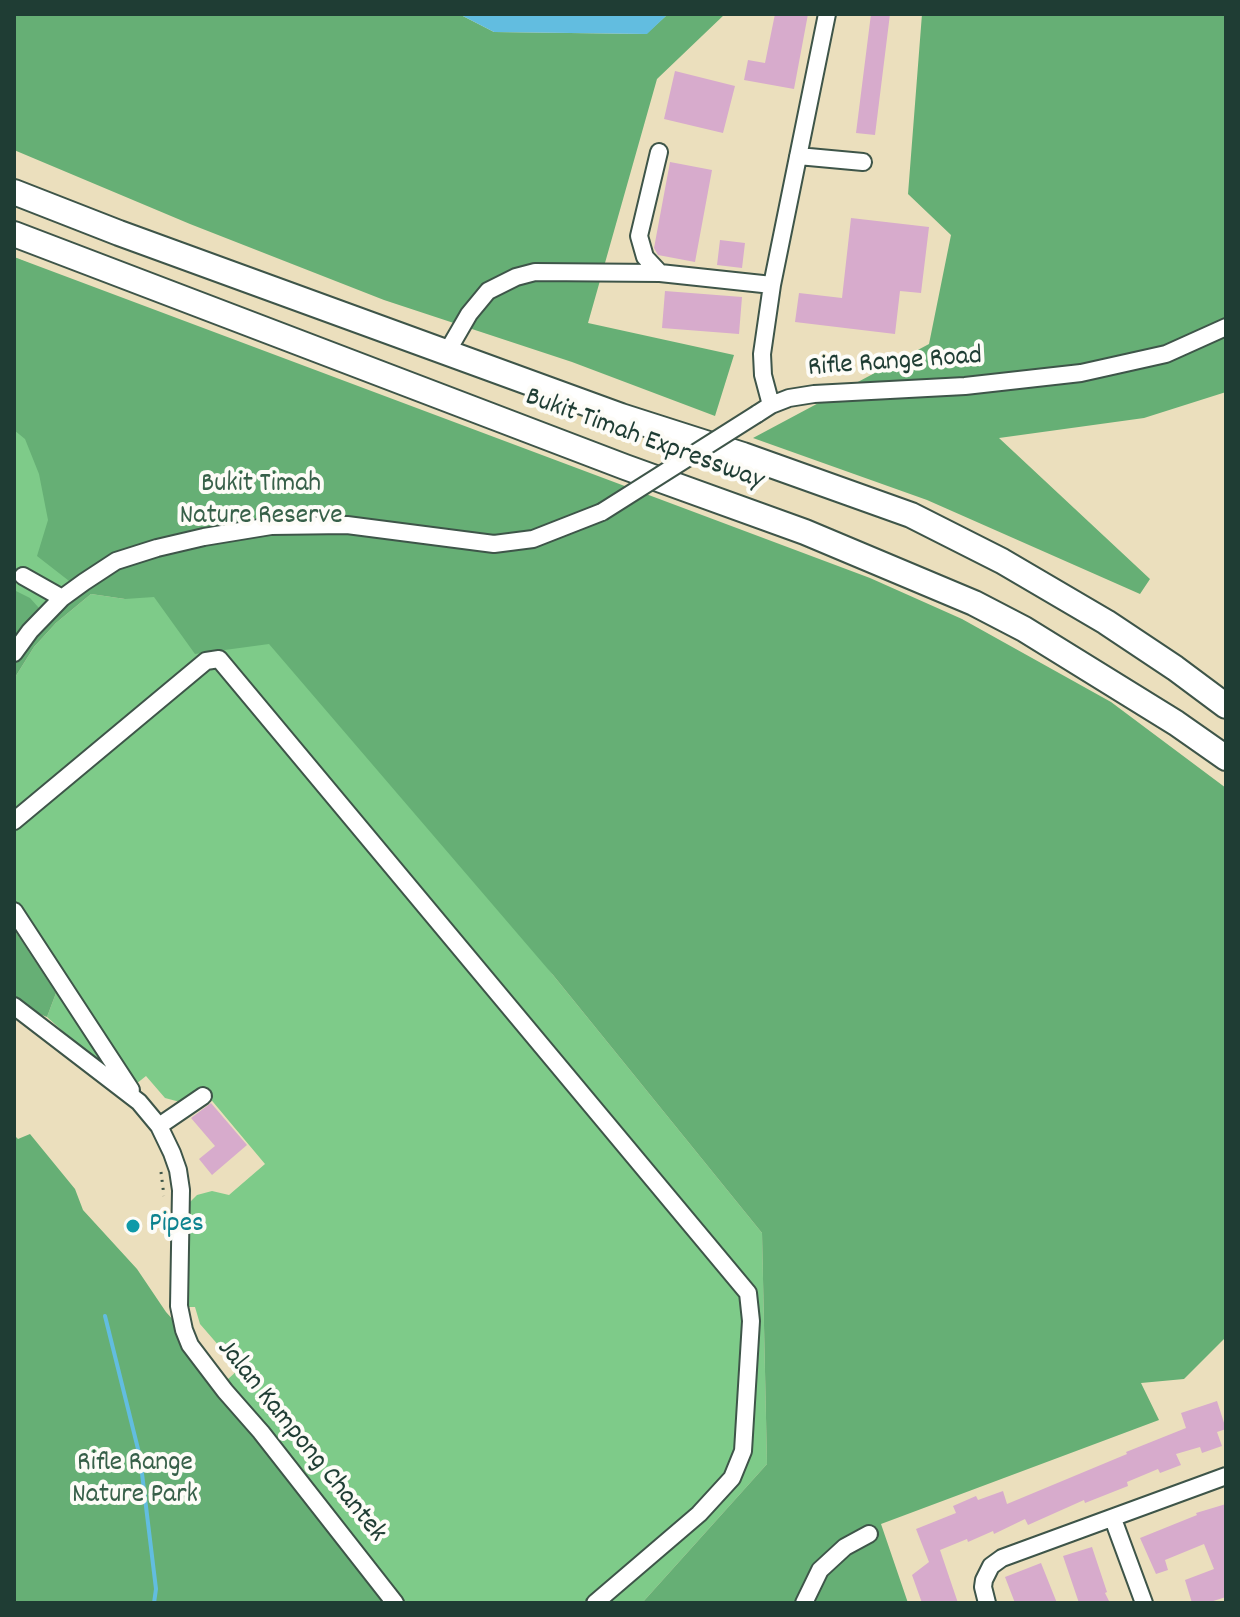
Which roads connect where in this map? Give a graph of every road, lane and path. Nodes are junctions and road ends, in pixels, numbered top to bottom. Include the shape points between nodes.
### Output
1 (827, 14) edge
2 (659, 152) dead end
3 (798, 156) junction
4 (863, 162) dead end
5 (14, 192) edge
6 (14, 234) edge
7 (660, 273) junction
8 (772, 285) junction
9 (1226, 327) edge
10 (447, 352) junction
11 (764, 409) junction
12 (23, 576) dead end
13 (62, 598) junction
14 (14, 653) edge
15 (1222, 701) edge
16 (1226, 758) edge
17 (14, 821) edge
18 (14, 911) edge
19 (14, 1006) edge
20 (203, 1096) dead end
21 (139, 1102) junction
22 (159, 1126) junction
23 (161, 1170) dead end
24 (165, 1204) dead end
25 (1226, 1476) edge
26 (1113, 1519) junction
27 (869, 1534) dead end
28 (395, 1603) edge
29 (595, 1603) edge
30 (804, 1603) edge
31 (987, 1603) edge
32 (1144, 1603) edge

1 - 3 street
2 - 7 street via 639,236 645,257
3 - 4 street
3 - 8 street
5 - 10 highway, Bukit Timah Expressway
6 - 16 highway, Bukit Timah Expressway via 805,532 959,597 1024,629
7 - 8 street
7 - 10 street via 535,272 516,277 488,291
8 - 11 street via 762,354
9 - 11 street, Rifle Range Road via 1166,354 1081,373 814,394
10 - 15 highway, Bukit Timah Expressway via 911,515 1106,622
11 - 13 street, Rifle Range Road, bridge via 602,512 533,539 494,544 347,525 271,526 204,537 116,561
12 - 13 street
13 - 14 street, Rifle Range Road
17 - 29 street via 206,661 219,659 748,1293 743,1451 732,1478 699,1514
18 - 21 street
19 - 21 street
20 - 22 street
21 - 22 street, Jalan Kampong Chantek
22 - 28 street, Jalan Kampong Chantek via 181,1190 179,1306 190,1345
23 - 24 path
25 - 26 street
26 - 31 street via 997,1562 984,1580
26 - 32 street
27 - 30 street via 820,1570

